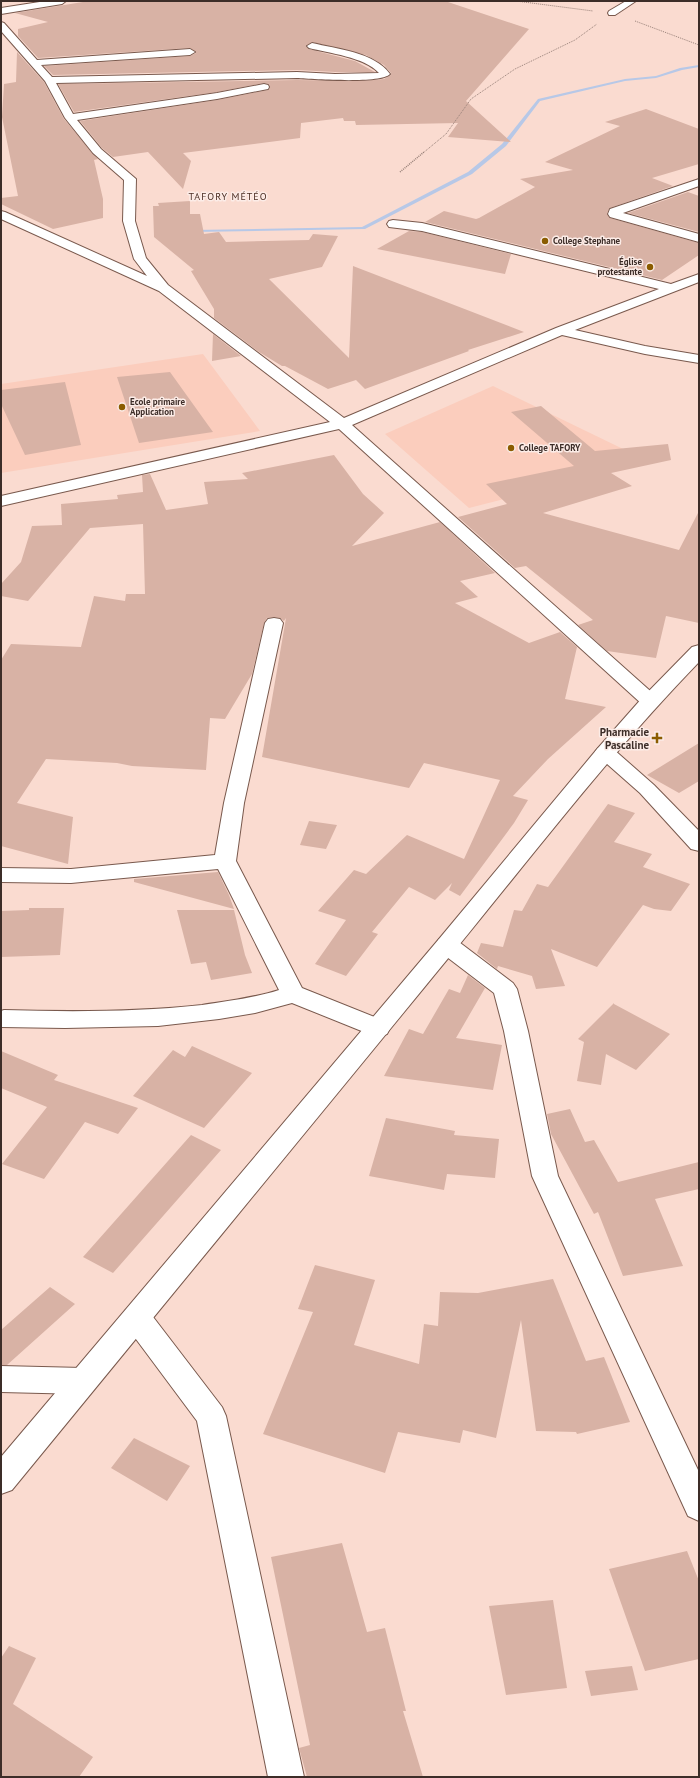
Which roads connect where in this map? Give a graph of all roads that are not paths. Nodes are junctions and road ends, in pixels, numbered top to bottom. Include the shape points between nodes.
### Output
1 (62, 1) edge
2 (632, 1) edge
3 (1, 11) edge
4 (612, 13) road end
5 (1, 25) edge
6 (312, 46) dead end
7 (190, 52) dead end
8 (34, 63) junction
9 (316, 76) junction
10 (49, 80) junction
11 (70, 118) junction
12 (699, 182) edge
13 (1, 215) edge
14 (393, 224) dead end
15 (699, 238) edge
16 (699, 278) edge
17 (164, 288) junction
18 (671, 288) junction
19 (561, 331) junction
20 (699, 359) edge
21 (342, 424) junction
22 (1, 501) edge
23 (274, 623) dead end
24 (699, 651) edge
25 (650, 701) junction
26 (605, 752) junction
27 (699, 844) edge
28 (224, 861) junction
29 (1, 876) edge
30 (447, 945) junction
31 (293, 994) junction
32 (4, 1019) dead end
33 (378, 1028) junction
34 (137, 1318) junction
35 (1, 1379) edge
36 (83, 1380) junction
37 (1, 1480) edge
38 (699, 1506) edge
39 (286, 1777) edge

1 - 3 street
2 - 4 street
5 - 8 street
6 - 9 street via 364,59 382,69 385,74
7 - 8 street
8 - 10 street
9 - 10 street
9 - 11 street via 217,96
10 - 11 street
11 - 17 street via 97,151 130,180 129,221 140,259
12 - 15 street via 614,214
13 - 17 street
14 - 18 street via 422,227
16 - 18 street
17 - 21 street
18 - 19 street
19 - 20 street
19 - 21 street
21 - 22 street
21 - 25 street
23 - 28 street via 234,803
24 - 25 street
25 - 26 street
26 - 27 street via 647,789
26 - 30 street
28 - 29 street via 71,876
28 - 31 street
30 - 33 street
30 - 38 street via 505,989 516,1031 544,1176
31 - 32 street via 251,1006 183,1016 86,1021
31 - 33 street
33 - 34 street
34 - 36 street
34 - 39 street via 211,1416
35 - 36 street
36 - 37 street

